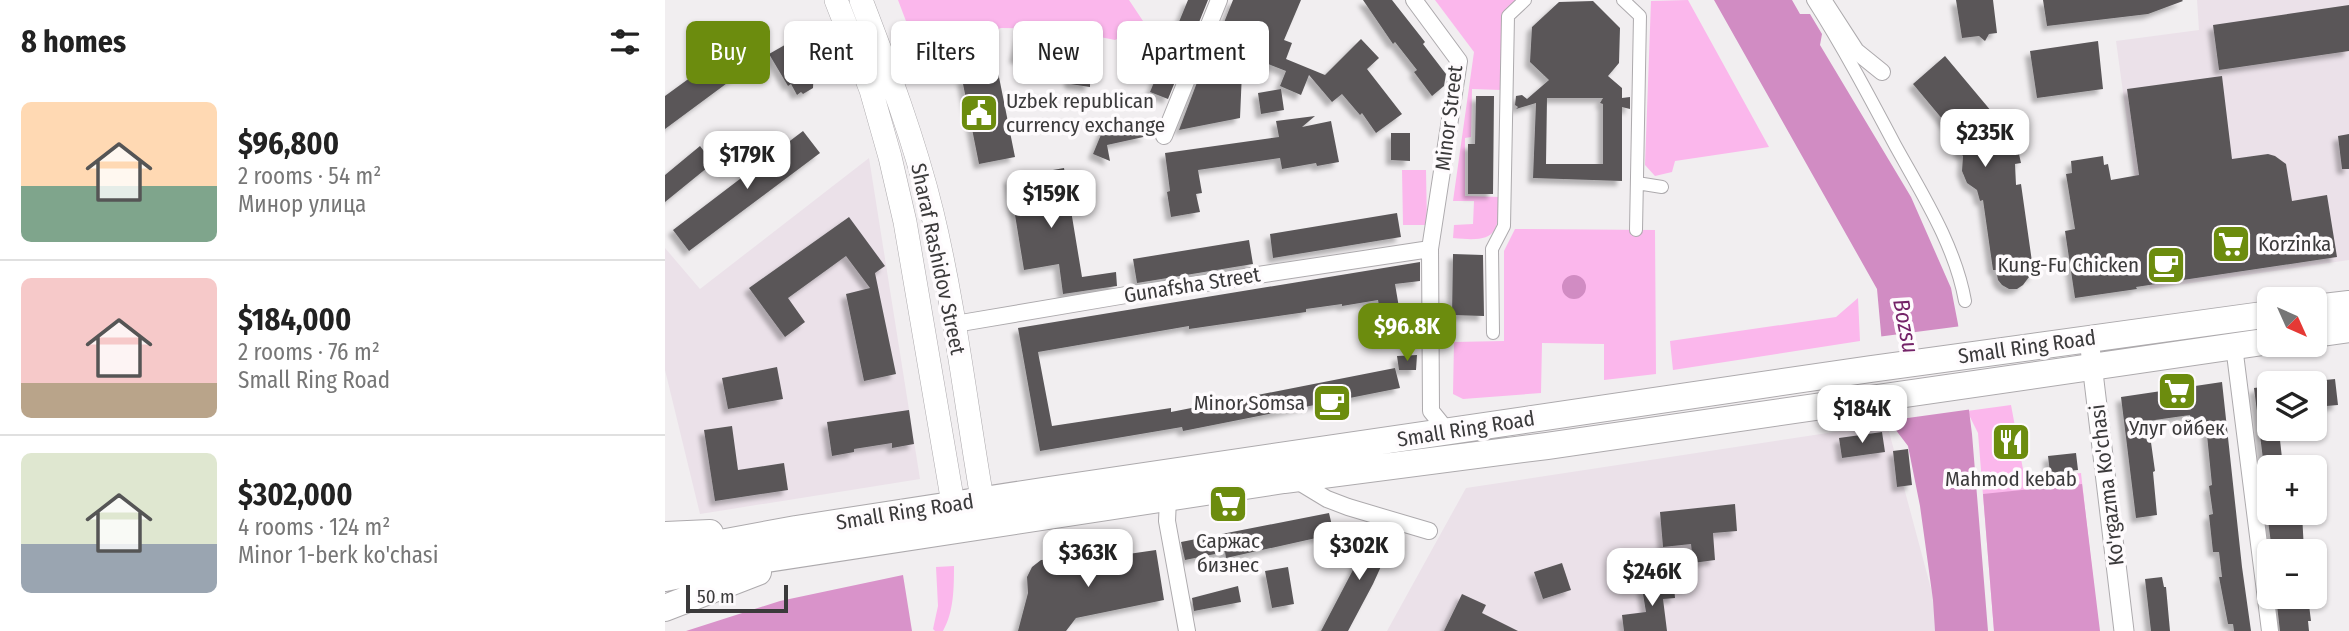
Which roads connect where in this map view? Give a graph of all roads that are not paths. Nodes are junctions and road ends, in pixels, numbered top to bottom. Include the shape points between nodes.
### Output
1 (836, 0) edge
2 (861, 0) edge
3 (1219, 0) edge
4 (1414, 0) edge
5 (1525, 0) edge
6 (1813, 0) edge
7 (1823, 0) edge
8 (1628, 1) edge
9 (1882, 72) dead end
10 (1164, 136) dead end
11 (1637, 183) junction
12 (1662, 187) dead end
13 (1636, 230) dead end
14 (1430, 249) junction
15 (1965, 301) dead end
16 (2349, 304) edge
17 (2327, 307) edge
18 (2257, 316) edge
19 (955, 324) junction
20 (2349, 329) edge
21 (2327, 332) edge
22 (1493, 333) dead end
23 (2089, 339) junction
24 (2257, 343) edge
25 (2234, 346) junction
26 (2092, 366) junction
27 (1542, 417) junction
28 (1448, 432) junction
29 (1547, 446) junction
30 (1293, 478) junction
31 (1168, 499) junction
32 (982, 500) junction
33 (953, 505) junction
34 (986, 526) junction
35 (796, 529) junction
36 (958, 531) junction
37 (1429, 531) dead end
38 (665, 535) edge
39 (807, 554) junction
40 (665, 556) edge
41 (665, 578) edge
42 (665, 608) edge
43 (1187, 631) edge
44 (2124, 631) edge
45 (2270, 631) edge

1 - 33 main road, Sharaf Rashidov Street via 871,90 892,166
2 - 19 main road, Sharaf Rashidov Street via 914,148
3 - 10 street
4 - 14 street, Minor Street via 1459,61
5 - 22 street via 1509,16 1504,226 1492,249
6 - 15 street via 1926,201 1956,267
7 - 9 street via 1856,51
8 - 11 street via 1640,16
11 - 12 street
11 - 13 street
14 - 19 street, Gunafsha Street
14 - 28 street, Minor Street via 1431,411
16 - 17 highway
18 - 23 highway, Small Ring Road
19 - 32 main road, Sharaf Rashidov Street
20 - 21 highway
23 - 26 street, Ko'rgazma Ko'chasi
23 - 27 highway, Small Ring Road
24 - 25 highway, Small Ring Road
25 - 26 highway, Small Ring Road
25 - 45 street
26 - 29 highway, Small Ring Road
26 - 44 street, Ko'rgazma Ko'chasi
27 - 28 highway, Small Ring Road
27 - 29 highway
28 - 32 highway, Small Ring Road
29 - 30 highway, Small Ring Road
30 - 31 highway, Small Ring Road
30 - 37 street via 1327,499
31 - 34 highway, Small Ring Road
31 - 43 street via 1167,521
32 - 33 highway, Small Ring Road
32 - 34 main road, Sharaf Rashidov Street
33 - 35 highway, Small Ring Road
33 - 36 main road, Sharaf Rashidov Street
34 - 36 highway, Small Ring Road
35 - 38 highway
35 - 40 highway, Small Ring Road
36 - 39 highway, Small Ring Road
39 - 41 highway, Small Ring Road
39 - 42 highway

